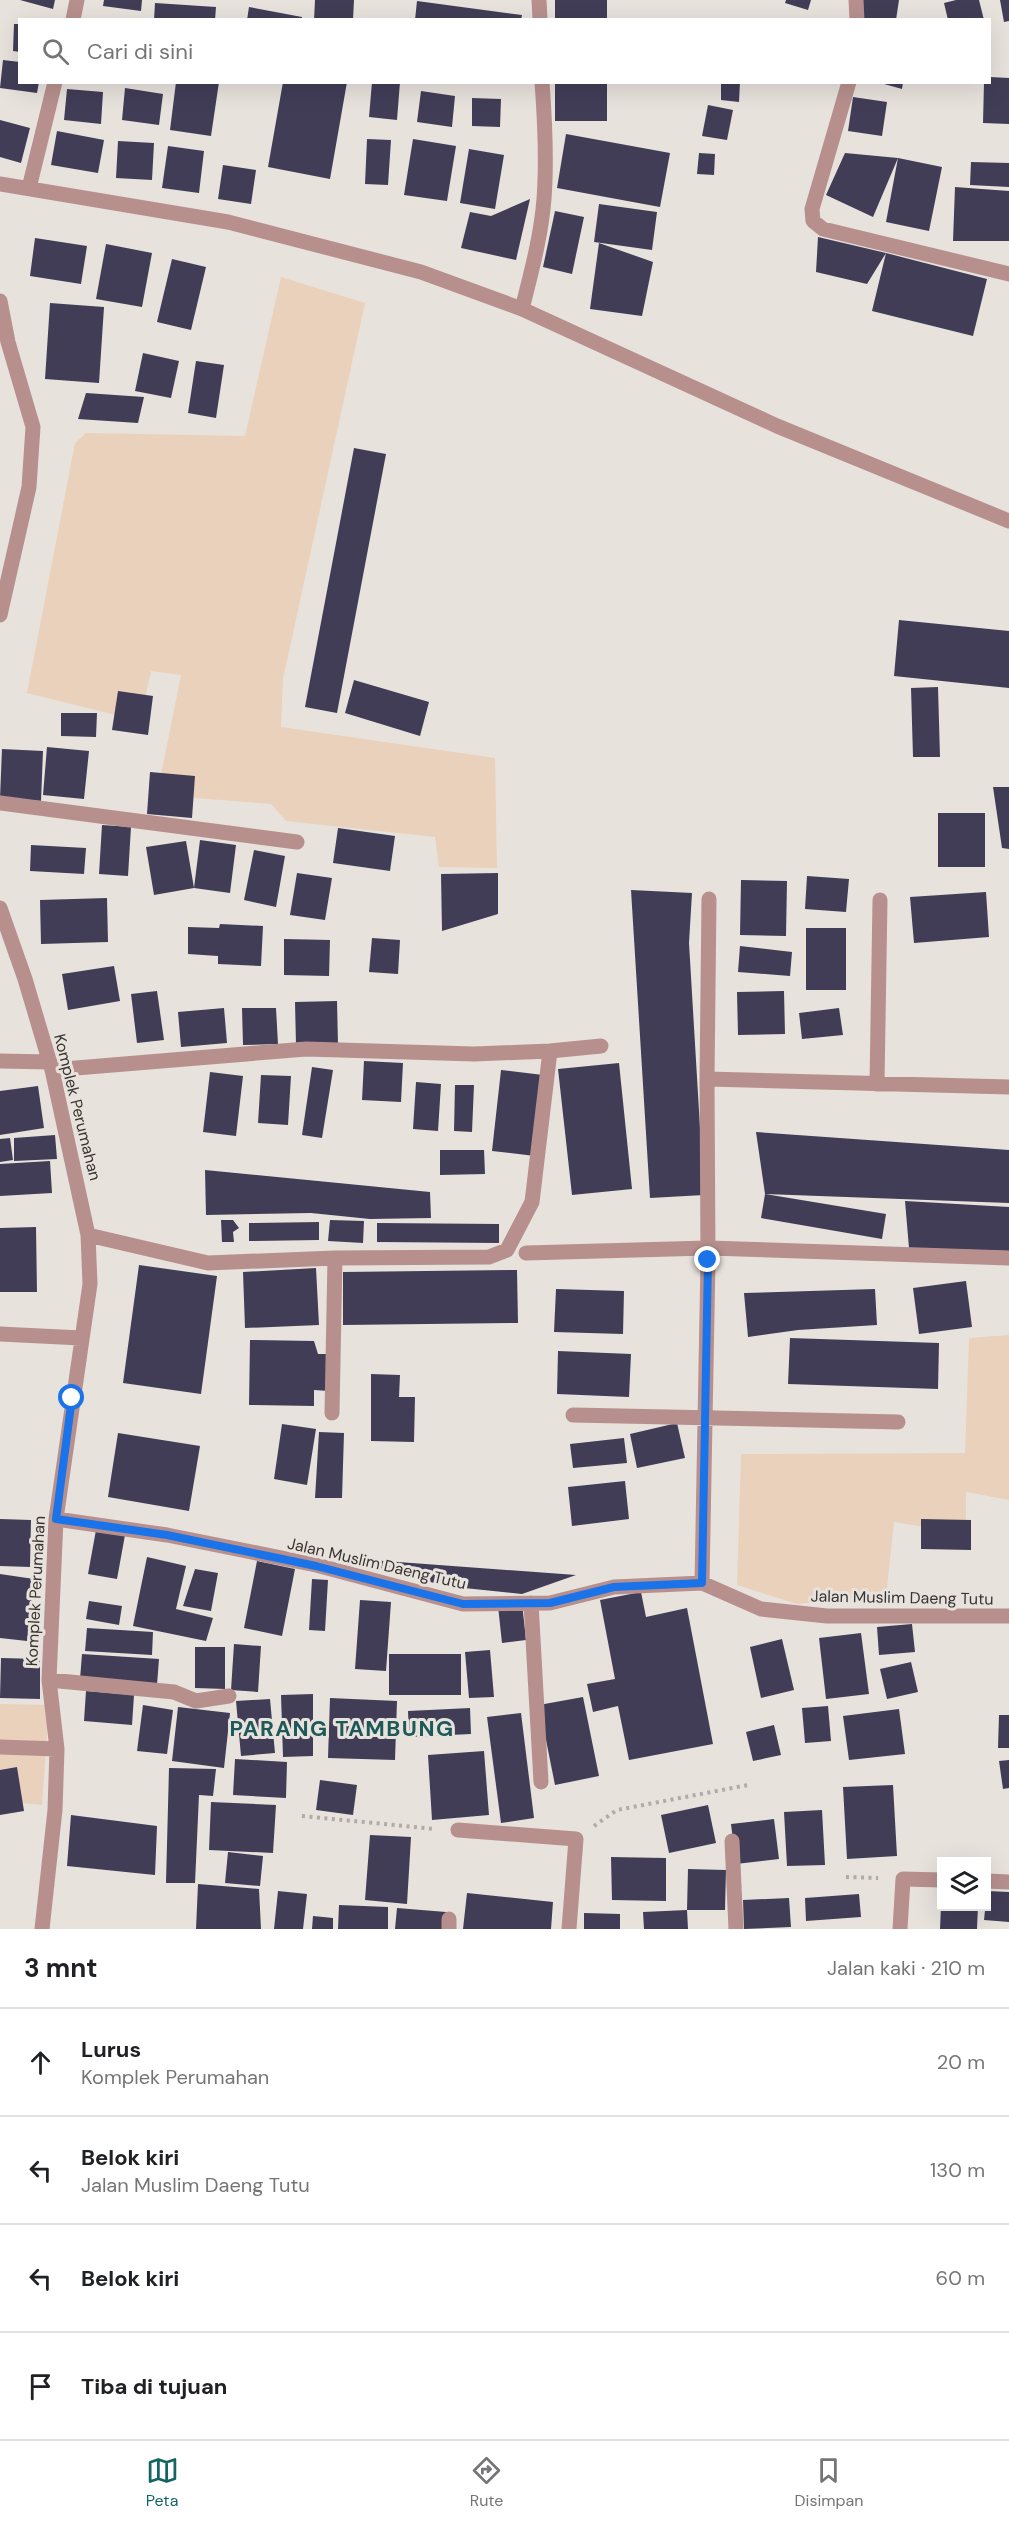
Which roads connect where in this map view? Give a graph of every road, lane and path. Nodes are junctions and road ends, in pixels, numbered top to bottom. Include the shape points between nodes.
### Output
1 (77, 0) edge
2 (539, 0) edge
3 (856, 0) edge
4 (73, 18) edge
5 (540, 18) edge
6 (857, 18) edge
7 (55, 84) edge
8 (542, 84) edge
9 (848, 84) edge
10 (0, 184) edge
11 (29, 188) junction
12 (1009, 274) edge
13 (0, 301) edge
14 (522, 309) junction
15 (1009, 521) edge
16 (0, 615) edge
17 (0, 803) edge
18 (297, 842) dead end
19 (709, 899) dead end
20 (880, 900) dead end
21 (0, 908) edge
22 (601, 1046) dead end
23 (550, 1052) junction
24 (0, 1061) edge
25 (51, 1066) junction
26 (707, 1079) junction
27 (876, 1083) junction
28 (1009, 1087) edge
29 (88, 1235) junction
30 (708, 1248) junction
31 (526, 1252) dead end
32 (335, 1258) junction
33 (1009, 1258) edge
34 (0, 1334) edge
35 (81, 1338) junction
36 (332, 1413) dead end
37 (573, 1415) dead end
38 (706, 1416) junction
39 (898, 1422) dead end
40 (56, 1519) junction
41 (702, 1583) junction
42 (531, 1603) junction
43 (1009, 1616) edge
44 (49, 1680) junction
45 (229, 1696) dead end
46 (0, 1747) edge
47 (57, 1749) junction
48 (541, 1782) dead end
49 (748, 1785) dead end
50 (302, 1816) dead end
51 (458, 1830) joint
52 (576, 1839) junction
53 (732, 1841) dead end
54 (846, 1877) dead end
55 (903, 1879) junction
56 (937, 1880) edge
57 (991, 1881) edge
58 (1009, 1882) edge
59 (42, 1929) edge
60 (569, 1929) edge
61 (736, 1929) edge
62 (900, 1929) edge

1 - 4 street
2 - 5 street
3 - 6 street
7 - 11 street
8 - 14 street via 544,201 537,252
9 - 12 street via 812,209 813,221 823,229
10 - 11 street
11 - 14 street via 251,227 421,272
13 - 16 street via 33,427 29,487
14 - 15 street via 777,426
17 - 18 street
19 - 26 street
20 - 27 street
21 - 25 street, Komplek Perumahan
22 - 23 street
23 - 25 street via 306,1049
23 - 32 street via 532,1202 507,1250 489,1257
24 - 25 street
25 - 29 street, Komplek Perumahan
26 - 27 street
26 - 30 street
27 - 28 street
29 - 32 street via 208,1263
29 - 35 street, Komplek Perumahan via 90,1284
30 - 31 street
30 - 33 street
30 - 38 street
32 - 36 street
34 - 35 street
35 - 40 street, Komplek Perumahan
37 - 38 street
38 - 39 street
38 - 41 street
40 - 42 street, Jalan Muslim Daeng Tutu via 167,1535 316,1566 463,1604
40 - 44 street, Komplek Perumahan
41 - 42 street, Jalan Muslim Daeng Tutu via 614,1587 550,1603
41 - 43 street, Jalan Muslim Daeng Tutu via 760,1609 827,1616
42 - 48 street
44 - 45 street via 174,1692 196,1701
44 - 47 street, Komplek Perumahan
46 - 47 street
47 - 59 street, Komplek Perumahan via 55,1810
49 - 52 path via 617,1810
50 - 51 path
51 - 52 street
52 - 60 street
53 - 61 street
54 - 55 path
55 - 56 street
55 - 62 street
57 - 58 street

